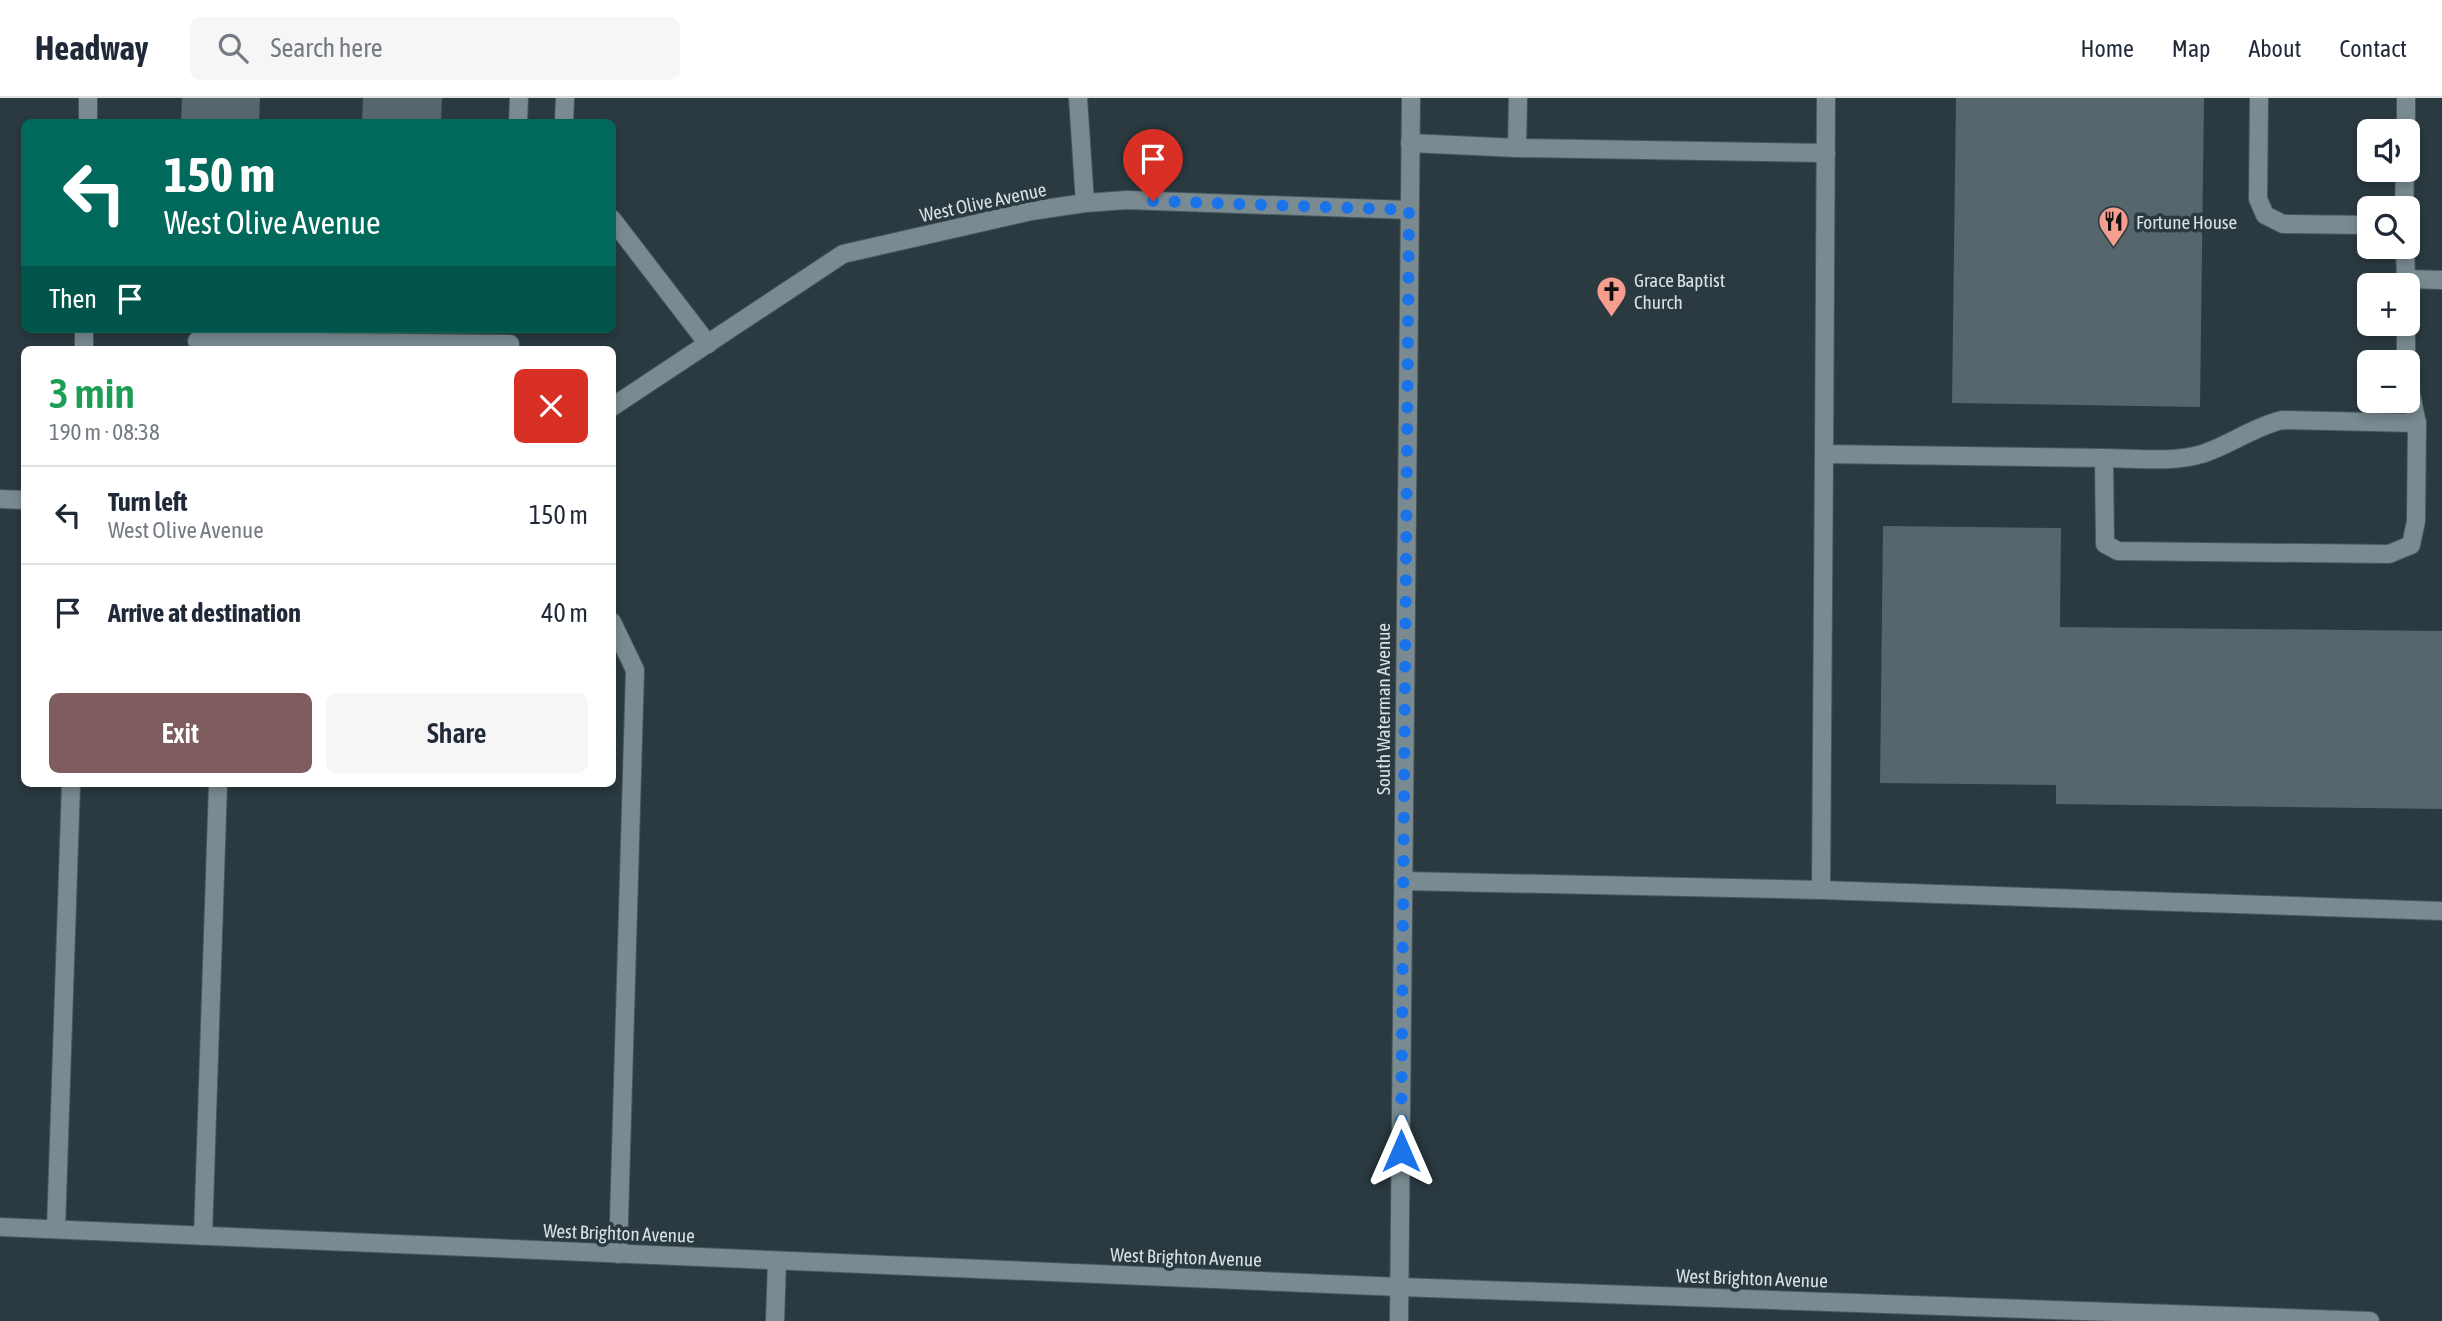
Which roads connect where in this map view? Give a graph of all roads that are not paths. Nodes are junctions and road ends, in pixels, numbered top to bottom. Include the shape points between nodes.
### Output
1 (88, 98) edge
2 (519, 98) edge
3 (565, 98) edge
4 (1077, 98) edge
5 (1411, 98) edge
6 (1518, 98) edge
7 (1826, 98) edge
8 (2259, 98) edge
9 (2406, 98) edge
10 (88, 119) edge
11 (518, 119) edge
12 (564, 119) edge
13 (2406, 119) edge
14 (1410, 143) junction
15 (1517, 148) junction
16 (1826, 153) junction
17 (1086, 203) junction
18 (1409, 210) junction
19 (616, 224) edge
20 (2357, 225) edge
21 (2442, 280) edge
22 (2420, 281) edge
23 (197, 341) dead end
24 (510, 341) edge
25 (708, 344) junction
26 (616, 404) edge
27 (2415, 413) edge
28 (2417, 422) junction
29 (1824, 454) junction
30 (2104, 458) junction
31 (0, 499) edge
32 (21, 500) edge
33 (616, 630) edge
34 (71, 787) edge
35 (218, 787) edge
36 (1403, 881) junction
37 (1821, 890) junction
38 (2442, 911) edge
39 (0, 1227) edge
40 (55, 1229) junction
41 (203, 1236) junction
42 (618, 1254) junction
43 (777, 1261) junction
44 (1400, 1287) junction
45 (775, 1321) edge
46 (1399, 1321) edge
47 (2370, 1321) edge

1 - 10 street
2 - 11 street
3 - 12 street
4 - 17 street
5 - 14 street, South Waterman Avenue
6 - 15 street
7 - 16 street
8 - 20 street via 2258,200 2264,215 2283,224
9 - 13 street
14 - 15 street
14 - 18 street, South Waterman Avenue
15 - 16 street
16 - 29 street
17 - 18 street, West Olive Avenue via 1127,200
17 - 25 street, West Olive Avenue via 843,254
18 - 36 street, South Waterman Avenue
19 - 25 street
21 - 22 street
23 - 24 street
25 - 26 street, West Olive Avenue
27 - 28 street
28 - 30 street via 2282,420 2199,455
28 - 30 street via 2416,521 2411,545 2389,554 2118,551 2105,544
29 - 30 street
29 - 37 street
31 - 32 street
33 - 42 street via 635,670
34 - 40 street
35 - 41 street
36 - 37 street
36 - 44 street, South Waterman Avenue
37 - 38 street
39 - 40 street, West Brighton Avenue
40 - 41 street, West Brighton Avenue
41 - 42 street, West Brighton Avenue
42 - 43 street, West Brighton Avenue
43 - 44 street, West Brighton Avenue
43 - 45 street
44 - 46 street, South Waterman Avenue
44 - 47 street, West Brighton Avenue

